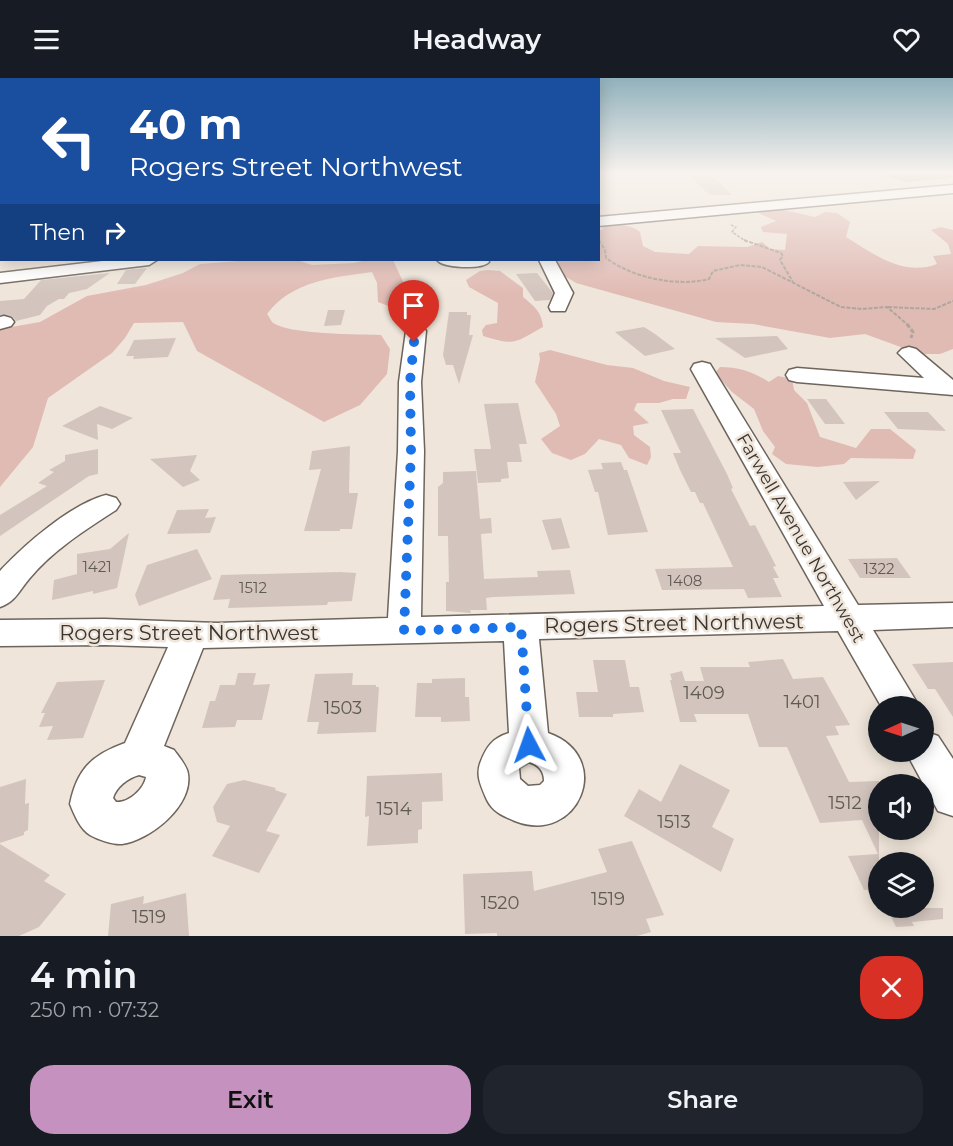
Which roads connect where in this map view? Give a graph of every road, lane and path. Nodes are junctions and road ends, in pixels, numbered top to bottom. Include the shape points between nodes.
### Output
1 (674, 214) edge
2 (600, 222) edge
3 (726, 224) dead end
4 (600, 242) edge
5 (142, 261) edge
6 (463, 261) edge
7 (548, 261) edge
8 (481, 262) dead end
9 (4, 280) edge
10 (793, 283) junction
11 (953, 301) edge
12 (558, 307) dead end
13 (887, 307) junction
14 (416, 332) dead end
15 (909, 353) joint
16 (702, 369) dead end
17 (797, 375) dead end
18 (950, 388) edge
19 (106, 504) dead end
20 (0, 595) edge
21 (953, 615) edge
22 (848, 619) junction
23 (521, 627) junction
24 (404, 631) junction
25 (0, 633) edge
26 (191, 635) junction
27 (894, 696) edge
28 (529, 745) dead end
29 (139, 757) dead end
30 (932, 762) edge
31 (953, 797) edge

1 - 2 street
3 - 10 path via 736,227 732,232 735,236 781,253 780,260
4 - 10 path via 612,263 628,271 677,282 698,283 709,279 713,271 745,265 762,267
5 - 9 street
6 - 8 street
7 - 12 street via 564,292
10 - 13 path via 841,308
11 - 13 path via 934,309
13 - 15 path via 913,332 905,344
14 - 24 street via 410,382
15 - 18 street
16 - 22 street, Farwell Avenue Northwest
17 - 18 street
19 - 20 street via 30,556
21 - 22 street, Rogers Street Northwest
22 - 23 street, Rogers Street Northwest
22 - 27 street, Farwell Avenue Northwest
23 - 24 street, Rogers Street Northwest
23 - 28 street
24 - 26 street, Rogers Street Northwest
25 - 26 street, Rogers Street Northwest
26 - 29 street
30 - 31 street

